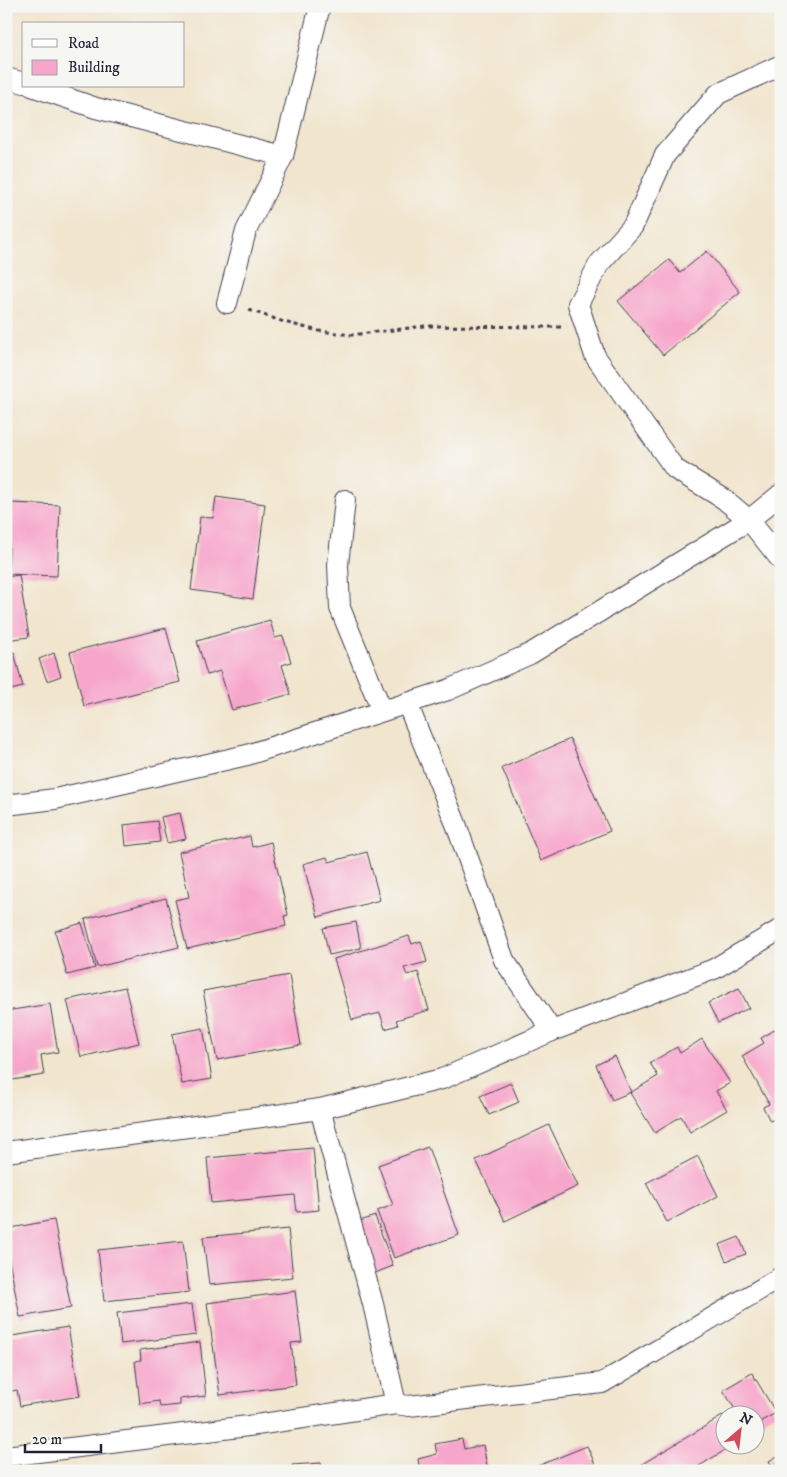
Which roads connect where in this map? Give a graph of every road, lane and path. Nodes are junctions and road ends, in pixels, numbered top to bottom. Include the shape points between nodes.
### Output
1 (320, 6) edge
2 (781, 65) edge
3 (6, 78) edge
4 (22, 83) edge
5 (38, 88) edge
6 (283, 156) junction
7 (227, 303) joint
8 (586, 327) junction
9 (781, 494) edge
10 (345, 500) dead end
11 (749, 520) junction
12 (781, 560) edge
13 (406, 703) junction
14 (382, 711) junction
15 (6, 805) edge
16 (781, 929) edge
17 (552, 1031) junction
18 (320, 1109) junction
19 (6, 1152) edge
20 (781, 1277) edge
21 (396, 1404) junction
22 (6, 1456) edge

1 - 6 street
2 - 8 street via 718,94 665,155 633,226 599,264 578,304
3 - 4 street
5 - 6 street via 96,108
6 - 7 street via 246,231
7 - 8 path via 293,324 352,335 425,326
8 - 11 street via 595,356 675,469 724,499
9 - 11 street
10 - 14 street via 338,564 340,608
11 - 12 street
11 - 13 street via 530,654 448,690
13 - 14 street
13 - 17 street via 456,824 504,960
14 - 15 street via 247,754 55,799
16 - 17 street via 714,969
17 - 18 street via 442,1079
18 - 19 street
18 - 21 street via 373,1304
20 - 21 street via 602,1383 409,1406
21 - 22 street

